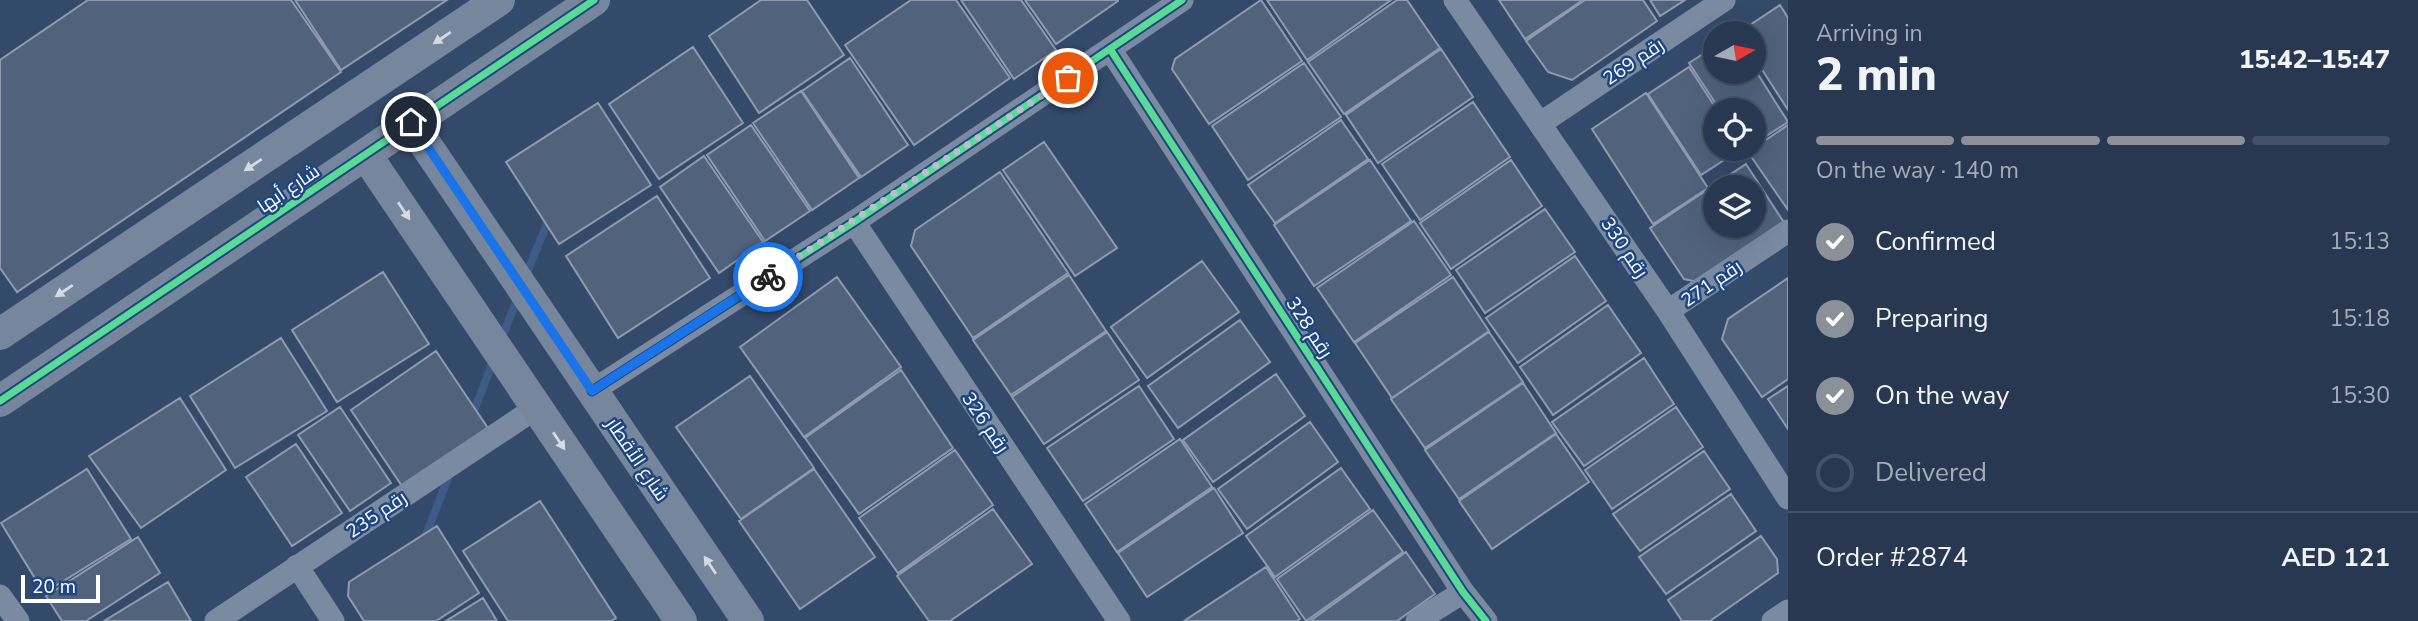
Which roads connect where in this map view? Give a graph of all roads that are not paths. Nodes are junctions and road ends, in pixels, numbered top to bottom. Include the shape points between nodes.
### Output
1 (499, 0) edge
2 (594, 0) edge
3 (1182, 0) edge
4 (1455, 0) edge
5 (1724, 0) edge
6 (1110, 49) junction
7 (411, 122) junction
8 (1541, 123) junction
9 (366, 155) junction
10 (854, 222) junction
11 (1788, 231) edge
12 (1668, 311) junction
13 (0, 334) edge
14 (592, 391) junction
15 (0, 401) edge
16 (536, 408) junction
17 (1788, 498) edge
18 (297, 566) junction
19 (1463, 592) junction
20 (0, 596) edge
21 (1788, 611) edge
22 (18, 621) edge
23 (216, 621) edge
24 (333, 621) edge
25 (681, 621) edge
26 (748, 621) edge
27 (1119, 621) edge
28 (1417, 621) edge
29 (1486, 621) edge
30 (1773, 621) edge

1 -> 13 street, شارع أبها
2 - 7 street, شارع أبها
3 - 6 street
4 - 8 street, رقم 330
5 - 8 street, رقم 269
6 - 10 street
6 - 19 street, رقم 328
7 - 9 street, شارع أبها
7 - 14 street, شارع الأقطار
8 - 12 street, رقم 330
9 - 15 street, شارع أبها
9 -> 16 street
10 - 14 street
10 - 27 street, رقم 326
11 - 12 street, رقم 271
12 - 17 street, رقم 330
26 -> 14 street, شارع الأقطار
16 - 18 street, رقم 235
16 -> 25 street
18 - 23 street, رقم 235
18 - 24 street
19 - 28 street
19 - 29 street, رقم 328
20 - 22 street
21 - 30 street

